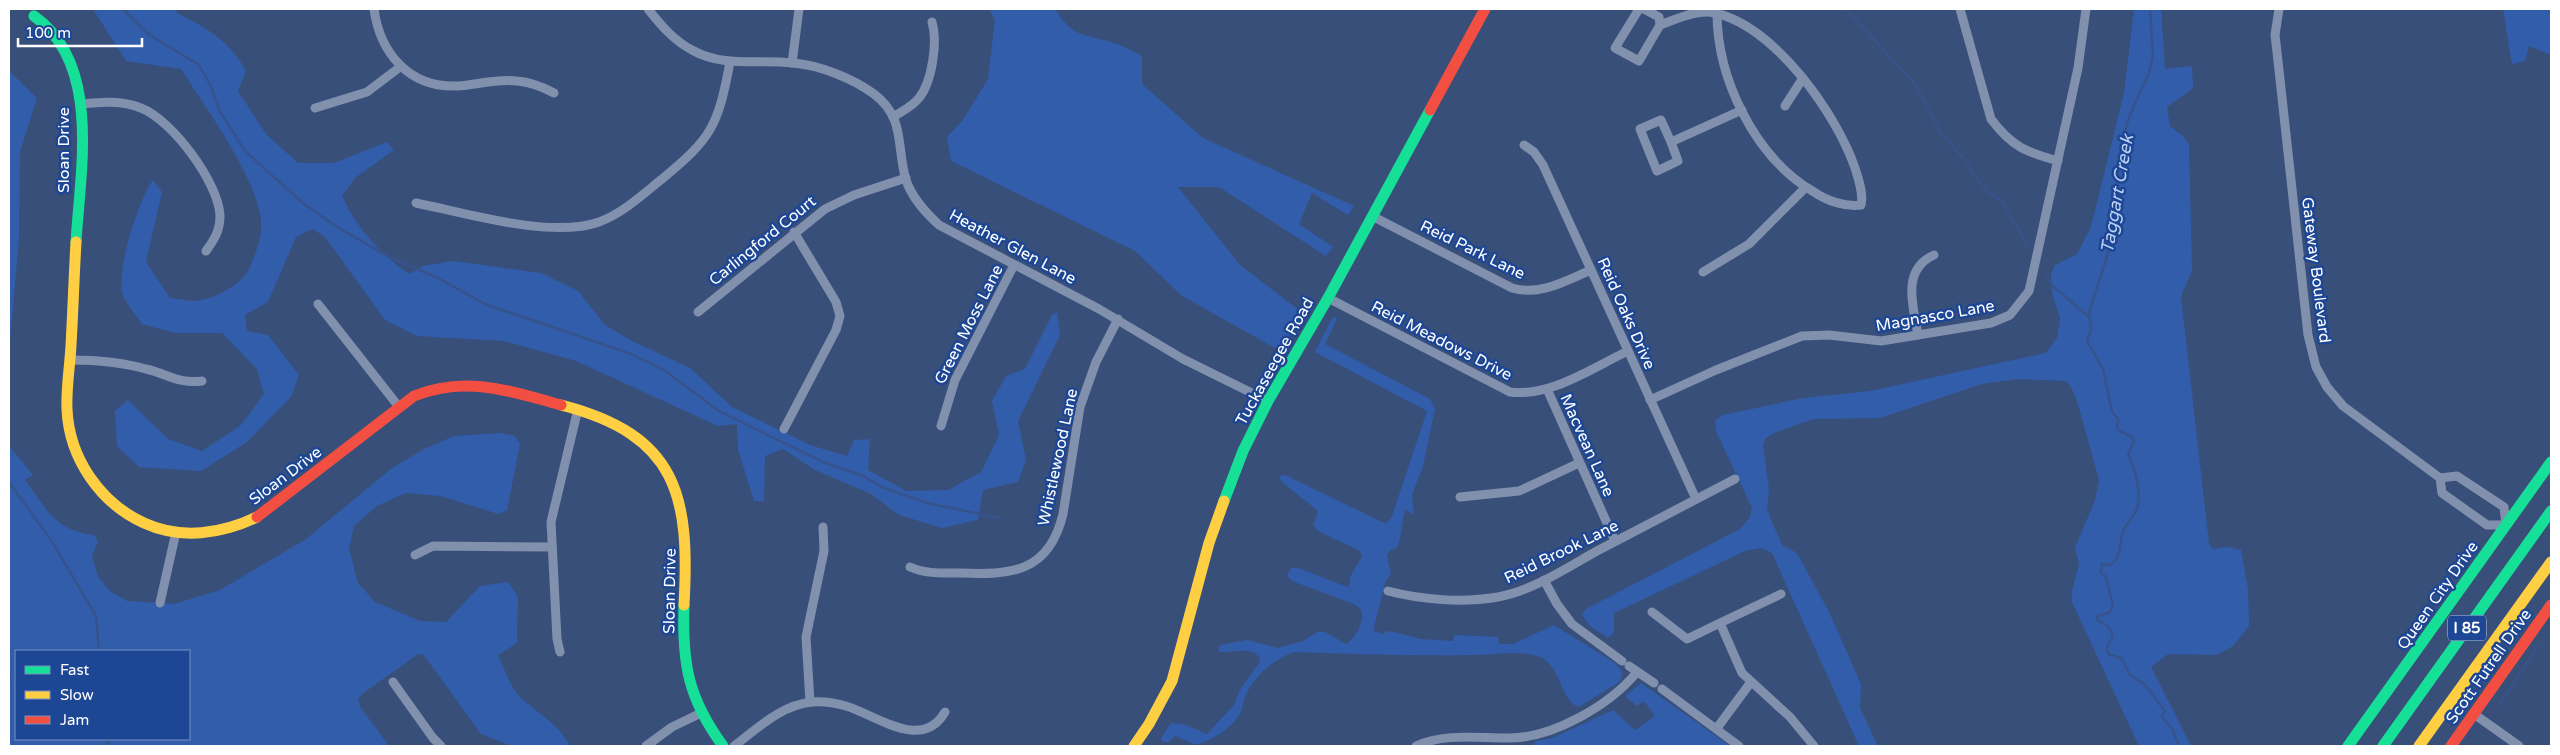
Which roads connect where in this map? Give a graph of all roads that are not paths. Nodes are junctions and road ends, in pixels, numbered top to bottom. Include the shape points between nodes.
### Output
1 (374, 9) edge
2 (648, 9) edge
3 (799, 9) edge
4 (1486, 9) edge
5 (1639, 9) edge
6 (1644, 9) edge
7 (1960, 9) edge
8 (2086, 9) edge
9 (2279, 9) edge
10 (1717, 11) edge
11 (34, 16) dead end
12 (932, 22) dead end
13 (1660, 25) junction
14 (730, 62) junction
15 (792, 62) junction
16 (400, 67) junction
17 (1802, 78) junction
18 (554, 93) dead end
19 (80, 104) junction
20 (1785, 106) dead end
21 (315, 108) dead end
22 (1742, 110) junction
23 (893, 116) junction
24 (1670, 142) junction
25 (1524, 145) dead end
26 (2058, 161) junction
27 (906, 178) junction
28 (1805, 188) junction
29 (416, 203) dead end
30 (1372, 216) junction
31 (794, 232) junction
32 (206, 251) dead end
33 (1934, 255) dead end
34 (1014, 265) junction
35 (1591, 270) junction
36 (1703, 272) dead end
37 (1328, 298) junction
38 (318, 304) dead end
39 (698, 312) dead end
40 (1118, 319) junction
41 (1918, 335) junction
42 (1628, 351) junction
43 (70, 360) junction
44 (202, 381) dead end
45 (1547, 389) junction
46 (1650, 400) junction
47 (1268, 401) junction
48 (399, 407) junction
49 (578, 409) junction
50 (941, 426) dead end
51 (784, 429) dead end
52 (2551, 462) edge
53 (1580, 463) junction
54 (2440, 478) junction
55 (1735, 479) dead end
56 (1460, 497) dead end
57 (1696, 499) junction
58 (2551, 511) edge
59 (2506, 525) junction
60 (824, 527) dead end
61 (176, 532) junction
62 (1615, 541) junction
63 (551, 547) junction
64 (415, 554) dead end
65 (2551, 562) edge
66 (910, 567) dead end
67 (1544, 580) junction
68 (1388, 591) dead end
69 (1781, 594) dead end
70 (160, 603) dead end
71 (2551, 605) edge
72 (1652, 612) dead end
73 (1720, 623) junction
74 (560, 652) dead end
75 (1637, 672) junction
76 (393, 682) dead end
77 (1751, 682) junction
78 (1654, 683) dead end
79 (1662, 689) dead end
80 (810, 702) junction
81 (945, 712) dead end
82 (700, 713) junction
83 (2474, 714) junction
84 (1717, 728) junction
85 (442, 746) edge
86 (646, 746) edge
87 (723, 746) edge
88 (734, 746) edge
89 (1134, 746) edge
90 (1416, 746) edge
91 (1739, 746) edge
92 (1814, 746) edge
93 (2348, 746) edge
94 (2383, 746) edge
95 (2419, 746) edge
96 (2451, 746) edge
97 (2519, 746) edge

1 - 16 street via 384,45
2 - 14 street, Heather Glen Lane via 682,44 707,57
3 - 15 street
4 - 30 main road, Tuckaseegee Road
5 - 13 street via 1615,48 1639,61
6 - 13 street via 1659,17
7 - 26 street via 1991,119 2018,148
8 - 26 street, Magnasco Lane via 2078,68
9 - 54 street, Gateway Boulevard via 2277,52 2308,335 2316,367 2343,406
10 - 13 street via 1694,14
10 - 17 street via 1754,32
10 - 22 street via 1726,69
11 - 19 main road, Sloan Drive via 46,22 60,41 75,77
12 - 23 street via 935,45 925,89 913,104
14 - 15 street, Heather Glen Lane
14 - 29 street via 720,110 698,148 629,206 600,221 575,228 548,228
15 - 23 street, Heather Glen Lane via 832,72 865,88 884,103
16 - 18 street via 434,84 457,86 519,81
16 - 21 street via 367,92
17 - 20 street
17 - 28 street via 1843,137 1858,177 1861,205 1830,200
19 - 32 street via 128,104 148,111 171,130 208,180 219,204 219,228
19 - 43 main road, Sloan Drive via 82,148
22 - 24 street
22 - 28 street via 1774,159
23 - 27 street, Heather Glen Lane via 900,135
24 - 24 street via 1678,161 1657,171 1640,129 1661,120
25 - 35 street, Reid Oaks Drive via 1543,165
26 - 41 street, Magnasco Lane via 2029,291 2017,308 2010,315 1991,323
27 - 31 street, Carlingford Court via 834,204
27 - 34 street, Heather Glen Lane via 919,204 940,225
28 - 36 street via 1749,244
30 - 35 street, Reid Park Lane via 1522,291 1542,290
30 - 37 main road, Tuckaseegee Road
31 - 39 street, Carlingford Court
31 - 51 street via 836,302 840,316 836,330
33 - 41 street via 1926,258 1916,269 1911,282
34 - 40 street, Heather Glen Lane
34 - 50 street, Green Moss Lane via 955,380
35 - 42 street, Reid Oaks Drive
37 - 45 street, Reid Meadows Drive via 1510,392 1532,393
37 - 47 main road, Tuckaseegee Road
38 - 48 street
40 - 47 street, Heather Glen Lane via 1183,359
40 - 66 street, Whistlewood Lane via 1096,362 1080,407 1060,527 1047,549 1026,566 1001,574 923,572
41 - 46 street, Magnasco Lane via 1881,341 1829,335 1802,336
42 - 45 street, Reid Meadows Drive
42 - 46 street, Reid Oaks Drive
43 - 44 street via 111,362 146,368 181,382
43 - 61 main road, Sloan Drive via 68,423 82,465 98,490 119,509 140,522
45 - 53 street, Macvean Lane
46 - 57 street, Reid Oaks Drive
47 - 89 main road, Tuckaseegee Road via 1222,504 1172,681
48 - 49 main road, Sloan Drive via 427,389 457,383 479,385
48 - 61 main road, Sloan Drive via 256,518 217,532
49 - 63 street via 552,515
49 - 82 main road, Sloan Drive via 612,421 639,439 659,460 680,500 686,539 686,666
52 - 59 main road, Queen City Drive
53 - 56 street via 1519,491
53 - 62 street, Macvean Lane
54 - 59 street, Gateway Boulevard via 2442,493 2487,525
54 - 59 street via 2457,476 2504,507
55 - 57 street, Reid Brook Lane
57 - 62 street, Reid Brook Lane
58 - 94 main road, I 85
59 - 93 main road, Queen City Drive
60 - 80 street via 824,551 806,637
61 - 70 street
62 - 67 street, Reid Brook Lane
63 - 64 street via 433,546
63 - 74 street via 556,639
65 - 95 main road, I 85
67 - 68 street, Reid Brook Lane via 1509,595 1485,598 1434,599
67 - 75 street via 1572,624
69 - 73 street
71 - 83 main road, Scott Futrell Drive
72 - 73 street via 1687,639
73 - 77 street via 1742,672
75 - 78 street
75 - 90 street via 1611,699 1547,732 1509,738 1444,738
76 - 85 street
77 - 84 street
77 - 92 street via 1790,717
79 - 84 street
80 - 81 street via 847,706 882,723 908,730 933,726
80 - 88 street via 784,710
82 - 86 street via 672,727
82 - 87 main road, Sloan Drive
83 - 96 main road, Scott Futrell Drive
83 - 97 street
84 - 91 street

